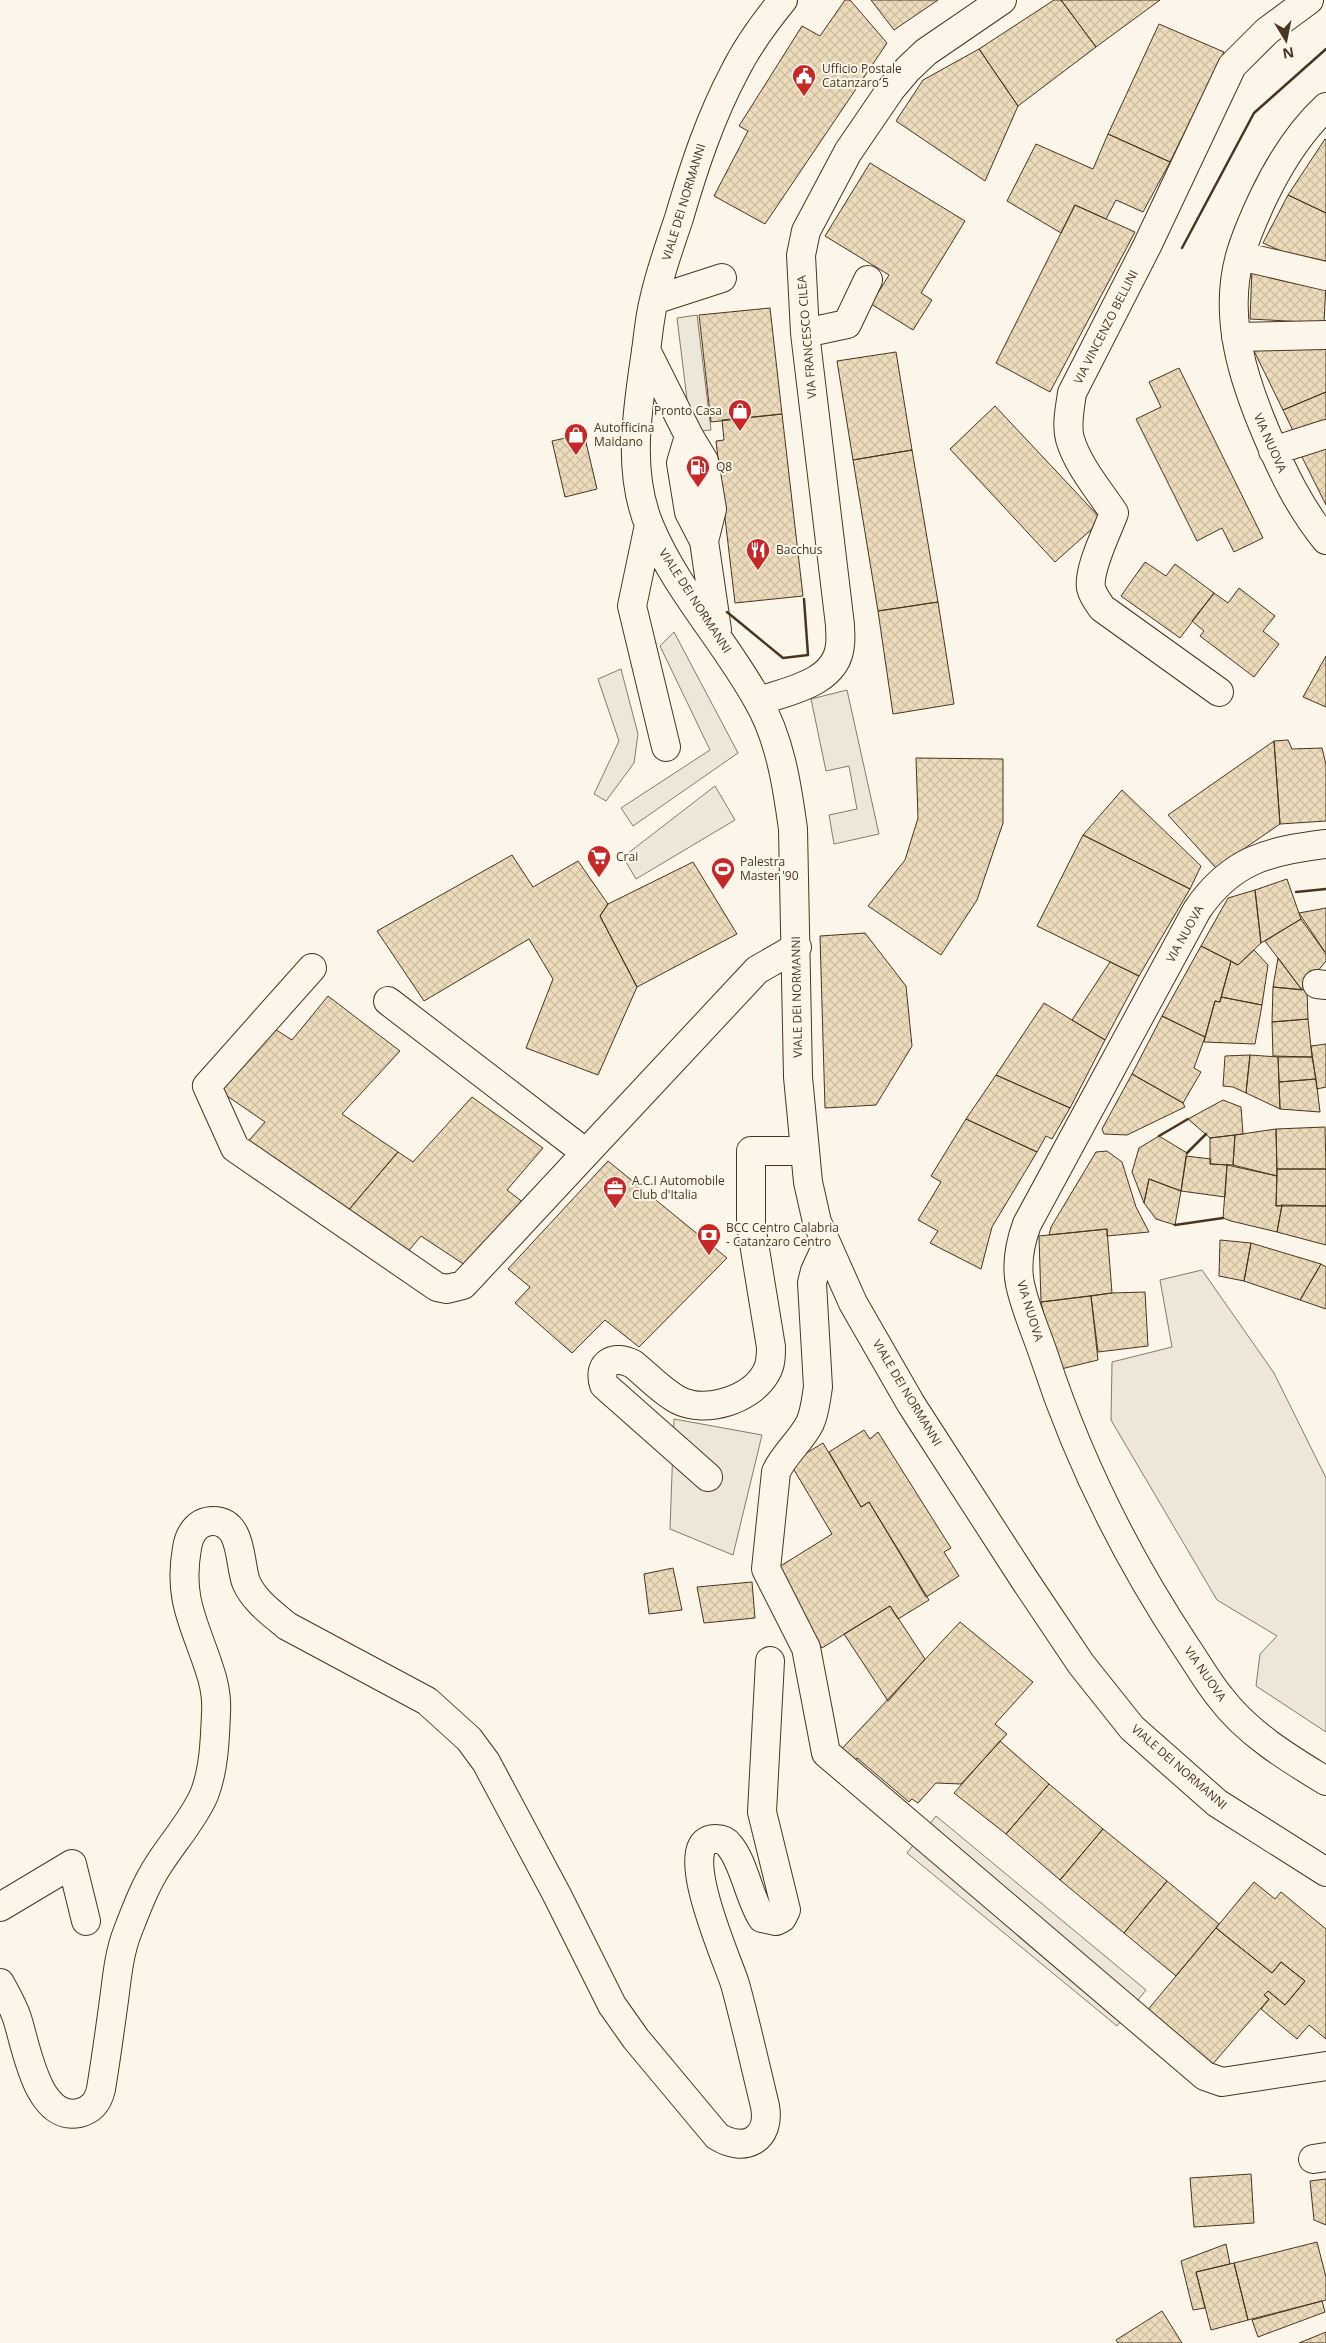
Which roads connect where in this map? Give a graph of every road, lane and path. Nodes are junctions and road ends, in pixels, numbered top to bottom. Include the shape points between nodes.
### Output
1 (783, 0) edge
2 (1002, 0) edge
3 (1309, 0) edge
4 (1326, 106) edge
5 (1240, 256) junction
6 (1326, 276) edge
7 (722, 278) dead end
8 (868, 280) dead end
9 (654, 300) junction
10 (805, 333) junction
11 (1326, 336) edge
12 (1236, 337) junction
13 (646, 350) junction
14 (1326, 434) edge
15 (1273, 451) junction
16 (649, 525) junction
17 (1326, 540) edge
18 (717, 635) junction
19 (1219, 692) dead end
20 (759, 701) junction
21 (666, 747) dead end
22 (1326, 844) edge
23 (796, 948) junction
24 (312, 968) dead end
25 (388, 1001) dead end
26 (804, 1151) junction
27 (586, 1152) junction
28 (827, 1245) junction
29 (708, 1477) dead end
30 (770, 1661) dead end
31 (1326, 1781) edge
32 (1326, 1872) edge
33 (0, 1907) edge
34 (86, 1922) dead end
35 (0, 1983) edge
36 (1326, 2066) edge

1 - 9 street, VIALE DEI NORMANNI via 763,24 735,70 703,140
2 - 10 street, VIA FRANCESCO CILEA via 926,52 908,69 848,152 806,231 801,255
3 - 19 street, VIA VINCENZO BELLINI via 1267,31 1232,66 1147,246 1072,393 1069,410 1070,438 1077,457 1114,513 1092,573 1091,587 1095,598 1102,608
4 - 5 street, VIA NUOVA via 1309,123 1273,178
5 - 6 street
5 - 12 street, VIA NUOVA via 1234,308
7 - 9 street
8 - 10 street via 846,324
9 - 13 street, VIALE DEI NORMANNI
10 - 20 street, VIA FRANCESCO CILEA via 840,646 834,663 815,680
11 - 12 street
12 - 15 street, VIA NUOVA via 1242,371
13 - 16 street, VIALE DEI NORMANNI via 635,457
13 - 18 street via 689,436 681,463 688,512 704,541
14 - 15 street
15 - 17 street, VIA NUOVA via 1306,516
16 - 18 street, VIALE DEI NORMANNI via 667,563
16 - 21 street via 632,606
18 - 20 street, VIALE DEI NORMANNI
20 - 23 street, VIALE DEI NORMANNI via 778,749 789,795
22 - 31 street, VIA NUOVA via 1292,848 1244,865 1224,877 1210,892 1197,910 1027,1224 1019,1261 1020,1284 1053,1383 1098,1495 1123,1544 1220,1698 1245,1725
23 - 26 street, VIALE DEI NORMANNI via 798,1077
23 - 27 street via 757,970
24 - 27 street via 207,1086 235,1148 437,1287 455,1289 463,1285
25 - 27 street
26 - 28 street, VIALE DEI NORMANNI via 817,1222
26 - 29 street via 751,1151 751,1225 771,1347 771,1360 759,1384 734,1399 704,1405 678,1400 625,1360 615,1359 603,1369 604,1385
28 - 32 street, VIALE DEI NORMANNI via 853,1303 911,1404 1081,1664 1132,1728 1217,1803
28 - 36 street via 812,1284 818,1387 816,1404 810,1422 776,1472 766,1561 769,1578 806,1648 826,1753 1205,2076 1222,2082
30 - 35 street via 762,1812 786,1910 776,1921 762,1918 734,1852 722,1840 714,1838 702,1847 700,1873 705,1902 734,1982 765,2106 765,2125 761,2135 754,2140 734,2144 717,2136 636,2039 612,2005 558,1895 486,1762 469,1739 427,1701 287,1626 269,1611 246,1583 237,1540 231,1529 213,1521 202,1524 189,1538 183,1573 188,1610 210,1670 214,1691 216,1711 212,1767 204,1795 157,1866 126,1935 101,2089 98,2101 90,2108 78,2113 67,2112 44,2097 16,2016
33 - 34 street via 72,1864

